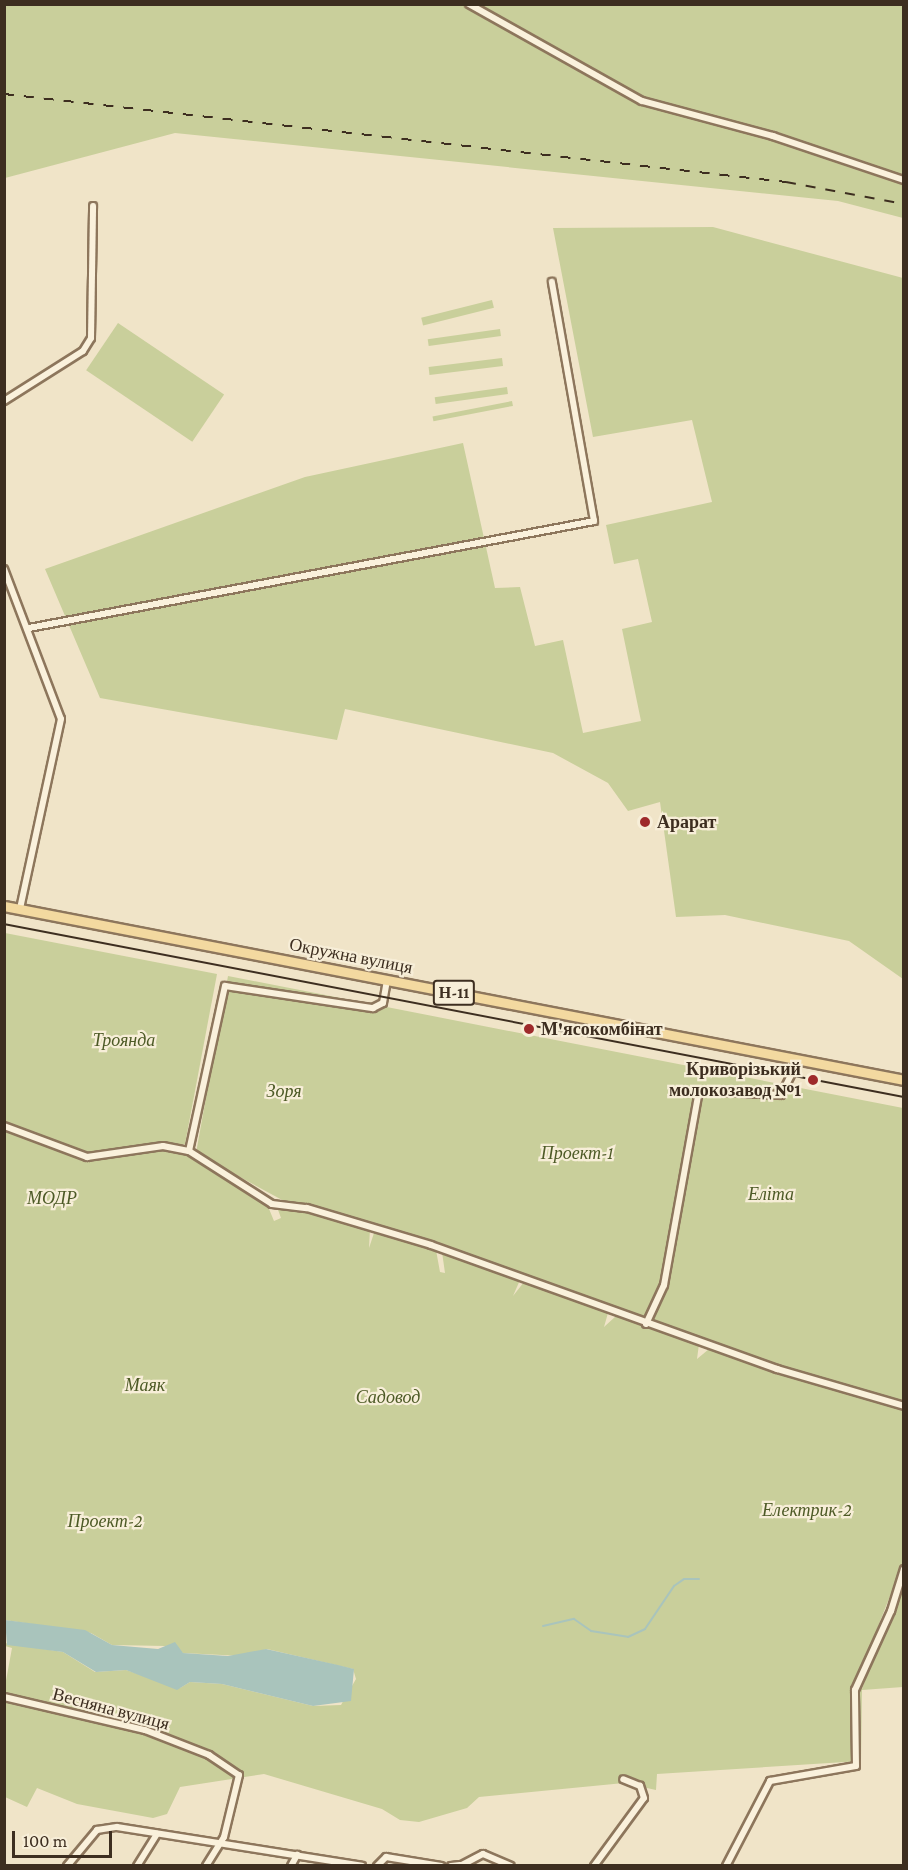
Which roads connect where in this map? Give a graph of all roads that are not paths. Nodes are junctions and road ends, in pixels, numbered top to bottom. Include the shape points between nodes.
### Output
1 (470, 4) edge
2 (903, 180) edge
3 (93, 206) dead end
4 (552, 282) dead end
5 (4, 401) edge
6 (4, 569) edge
7 (29, 628) junction
8 (4, 906) edge
9 (20, 909) junction
10 (387, 981) junction
11 (799, 1059) junction
12 (903, 1080) edge
13 (4, 1126) edge
14 (189, 1151) junction
15 (646, 1324) junction
16 (903, 1406) edge
17 (903, 1569) edge
18 (4, 1697) edge
19 (623, 1779) dead end
20 (157, 1834) junction
21 (219, 1845) junction
22 (297, 1855) junction
23 (460, 1865) edge
24 (67, 1866) edge
25 (137, 1866) edge
26 (206, 1866) edge
27 (291, 1866) edge
28 (362, 1866) edge
29 (376, 1866) edge
30 (441, 1866) edge
31 (451, 1866) edge
32 (512, 1866) edge
33 (594, 1866) edge
34 (726, 1866) edge

1 - 2 street via 642,101 773,136
3 - 5 street via 91,338 83,351
4 - 7 street via 594,521
6 - 7 street
7 - 9 street via 61,719
8 - 9 main road, Окружна вулиця / Н-11
9 - 10 main road, Окружна вулиця / Н-11
10 - 11 main road, Окружна вулиця / Н-11
10 - 14 street via 383,1003 373,1008 225,986
11 - 12 main road, Окружна вулиця / Н-11
11 - 15 street via 781,1095 699,1091 664,1285
13 - 14 street via 87,1158 163,1146
14 - 15 street via 272,1204 307,1208 431,1245
15 - 16 street
17 - 34 street via 855,1690 856,1766 848,1771 783,1776 759,1795
18 - 21 street, Весняна вулиця via 145,1730 209,1755 239,1775 237,1797
19 - 33 street via 640,1786 644,1798
20 - 21 street
20 - 24 street via 117,1827 97,1830
20 - 25 street
21 - 22 street
21 - 26 street
22 - 27 street
22 - 28 street
23 - 31 street
23 - 32 street via 483,1854
29 - 30 street via 386,1857

